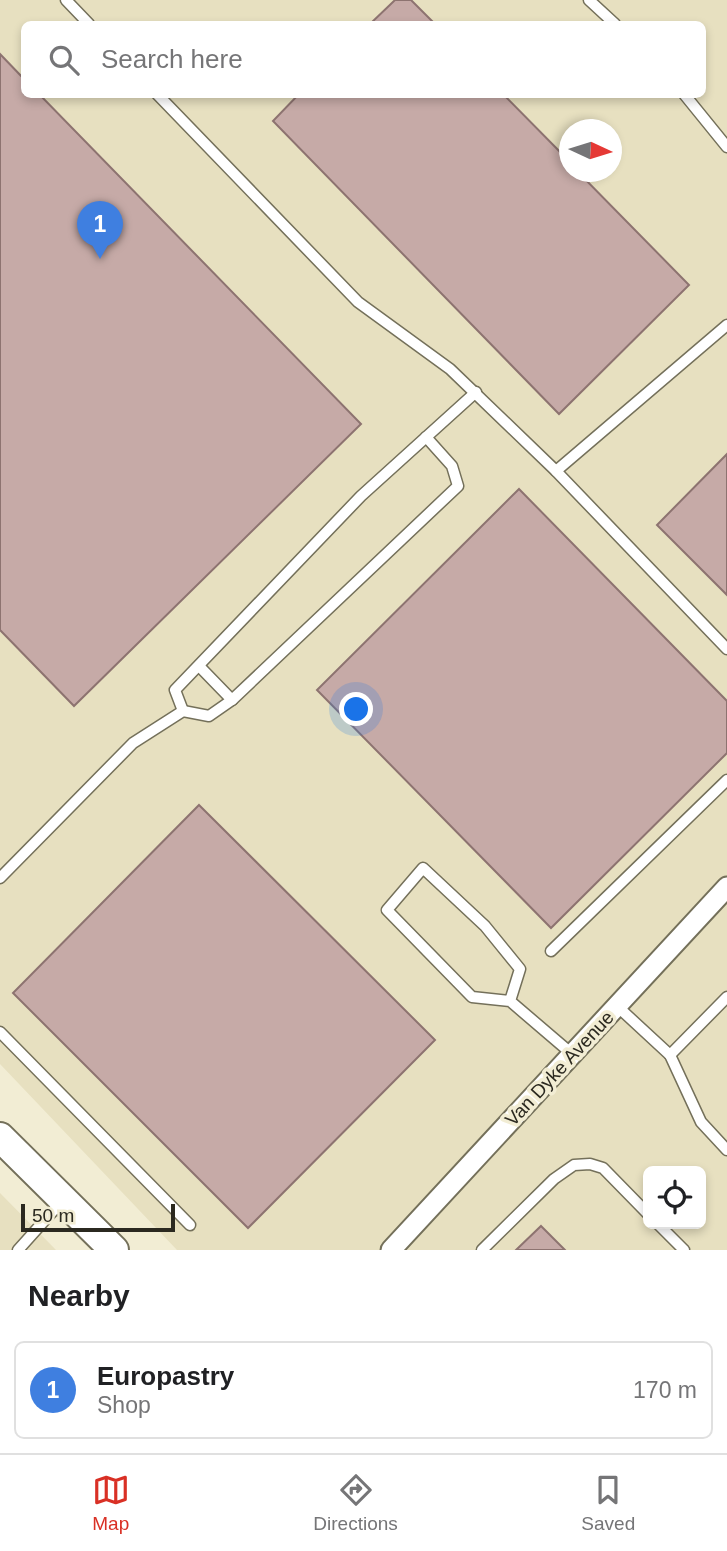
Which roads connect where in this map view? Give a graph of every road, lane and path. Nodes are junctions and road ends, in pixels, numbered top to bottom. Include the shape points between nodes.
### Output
1 (66, 0) edge
2 (589, 0) edge
3 (86, 21) edge
4 (612, 21) edge
5 (161, 98) edge
6 (687, 98) edge
7 (727, 147) edge
8 (727, 325) edge
9 (476, 392) junction
10 (426, 437) junction
11 (556, 471) junction
12 (727, 649) edge
13 (199, 666) junction
14 (232, 700) junction
15 (183, 711) junction
16 (727, 780) edge
17 (0, 878) edge
18 (727, 887) edge
19 (551, 951) dead end
20 (727, 997) edge
21 (510, 1001) junction
22 (617, 1006) junction
23 (0, 1032) edge
24 (572, 1054) junction
25 (670, 1055) junction
26 (0, 1137) edge
27 (727, 1150) edge
28 (62, 1200) junction
29 (643, 1209) edge
30 (190, 1225) dead end
31 (663, 1229) edge
32 (18, 1250) edge
33 (114, 1250) edge
34 (391, 1250) edge
35 (482, 1250) edge
36 (684, 1250) edge

1 - 3 lane
2 - 4 lane
5 - 9 lane via 358,302
6 - 7 lane
8 - 11 lane
9 - 10 lane
9 - 11 lane
10 - 13 lane via 361,496
10 - 14 lane via 452,466 457,486
11 - 12 lane
13 - 14 lane
13 - 15 lane via 175,690
14 - 15 lane via 209,716
15 - 17 lane via 133,743
16 - 19 lane
18 - 22 street, Van Dyke Avenue
20 - 25 lane
21 - 21 lane via 520,969 485,926 423,868 387,909 472,997
21 - 24 lane
22 - 24 street, Van Dyke Avenue
22 - 25 lane
23 - 30 lane
24 - 34 street, Van Dyke Avenue
25 - 27 lane via 701,1122
26 - 28 street
28 - 32 lane
28 - 33 street
29 - 35 lane via 603,1168 574,1165
31 - 36 lane

